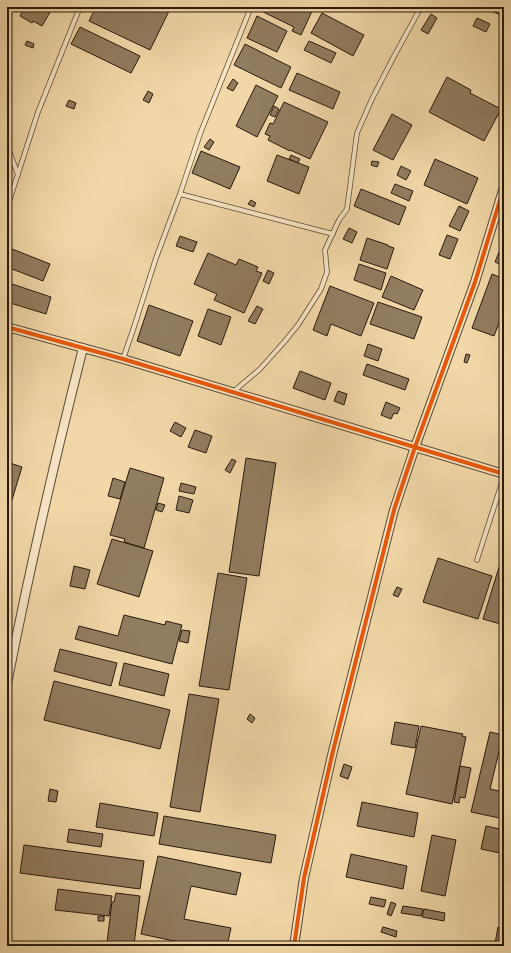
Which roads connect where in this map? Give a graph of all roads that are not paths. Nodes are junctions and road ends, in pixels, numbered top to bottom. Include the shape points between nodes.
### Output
1 (80, 7) edge
2 (251, 7) edge
3 (421, 7) edge
4 (7, 145) edge
5 (18, 175) junction
6 (504, 187) edge
7 (180, 194) junction
8 (7, 208) edge
9 (333, 234) junction
10 (7, 327) edge
11 (83, 348) junction
12 (123, 359) junction
13 (232, 392) junction
14 (415, 447) junction
15 (504, 475) edge
16 (477, 560) dead end
17 (7, 684) edge
18 (294, 946) edge

1 - 5 lane via 38,112
2 - 7 lane via 200,134
3 - 9 lane via 372,99 357,133 347,209
4 - 5 lane
5 - 8 lane
6 - 14 street via 475,282
7 - 9 lane
7 - 12 lane
9 - 13 lane via 324,250 327,272 321,289 298,325 260,369
10 - 11 street
11 - 12 street
11 - 17 street via 53,469
12 - 13 street
13 - 14 street
14 - 15 street
14 - 18 street via 394,510 333,751 304,878
15 - 16 lane

